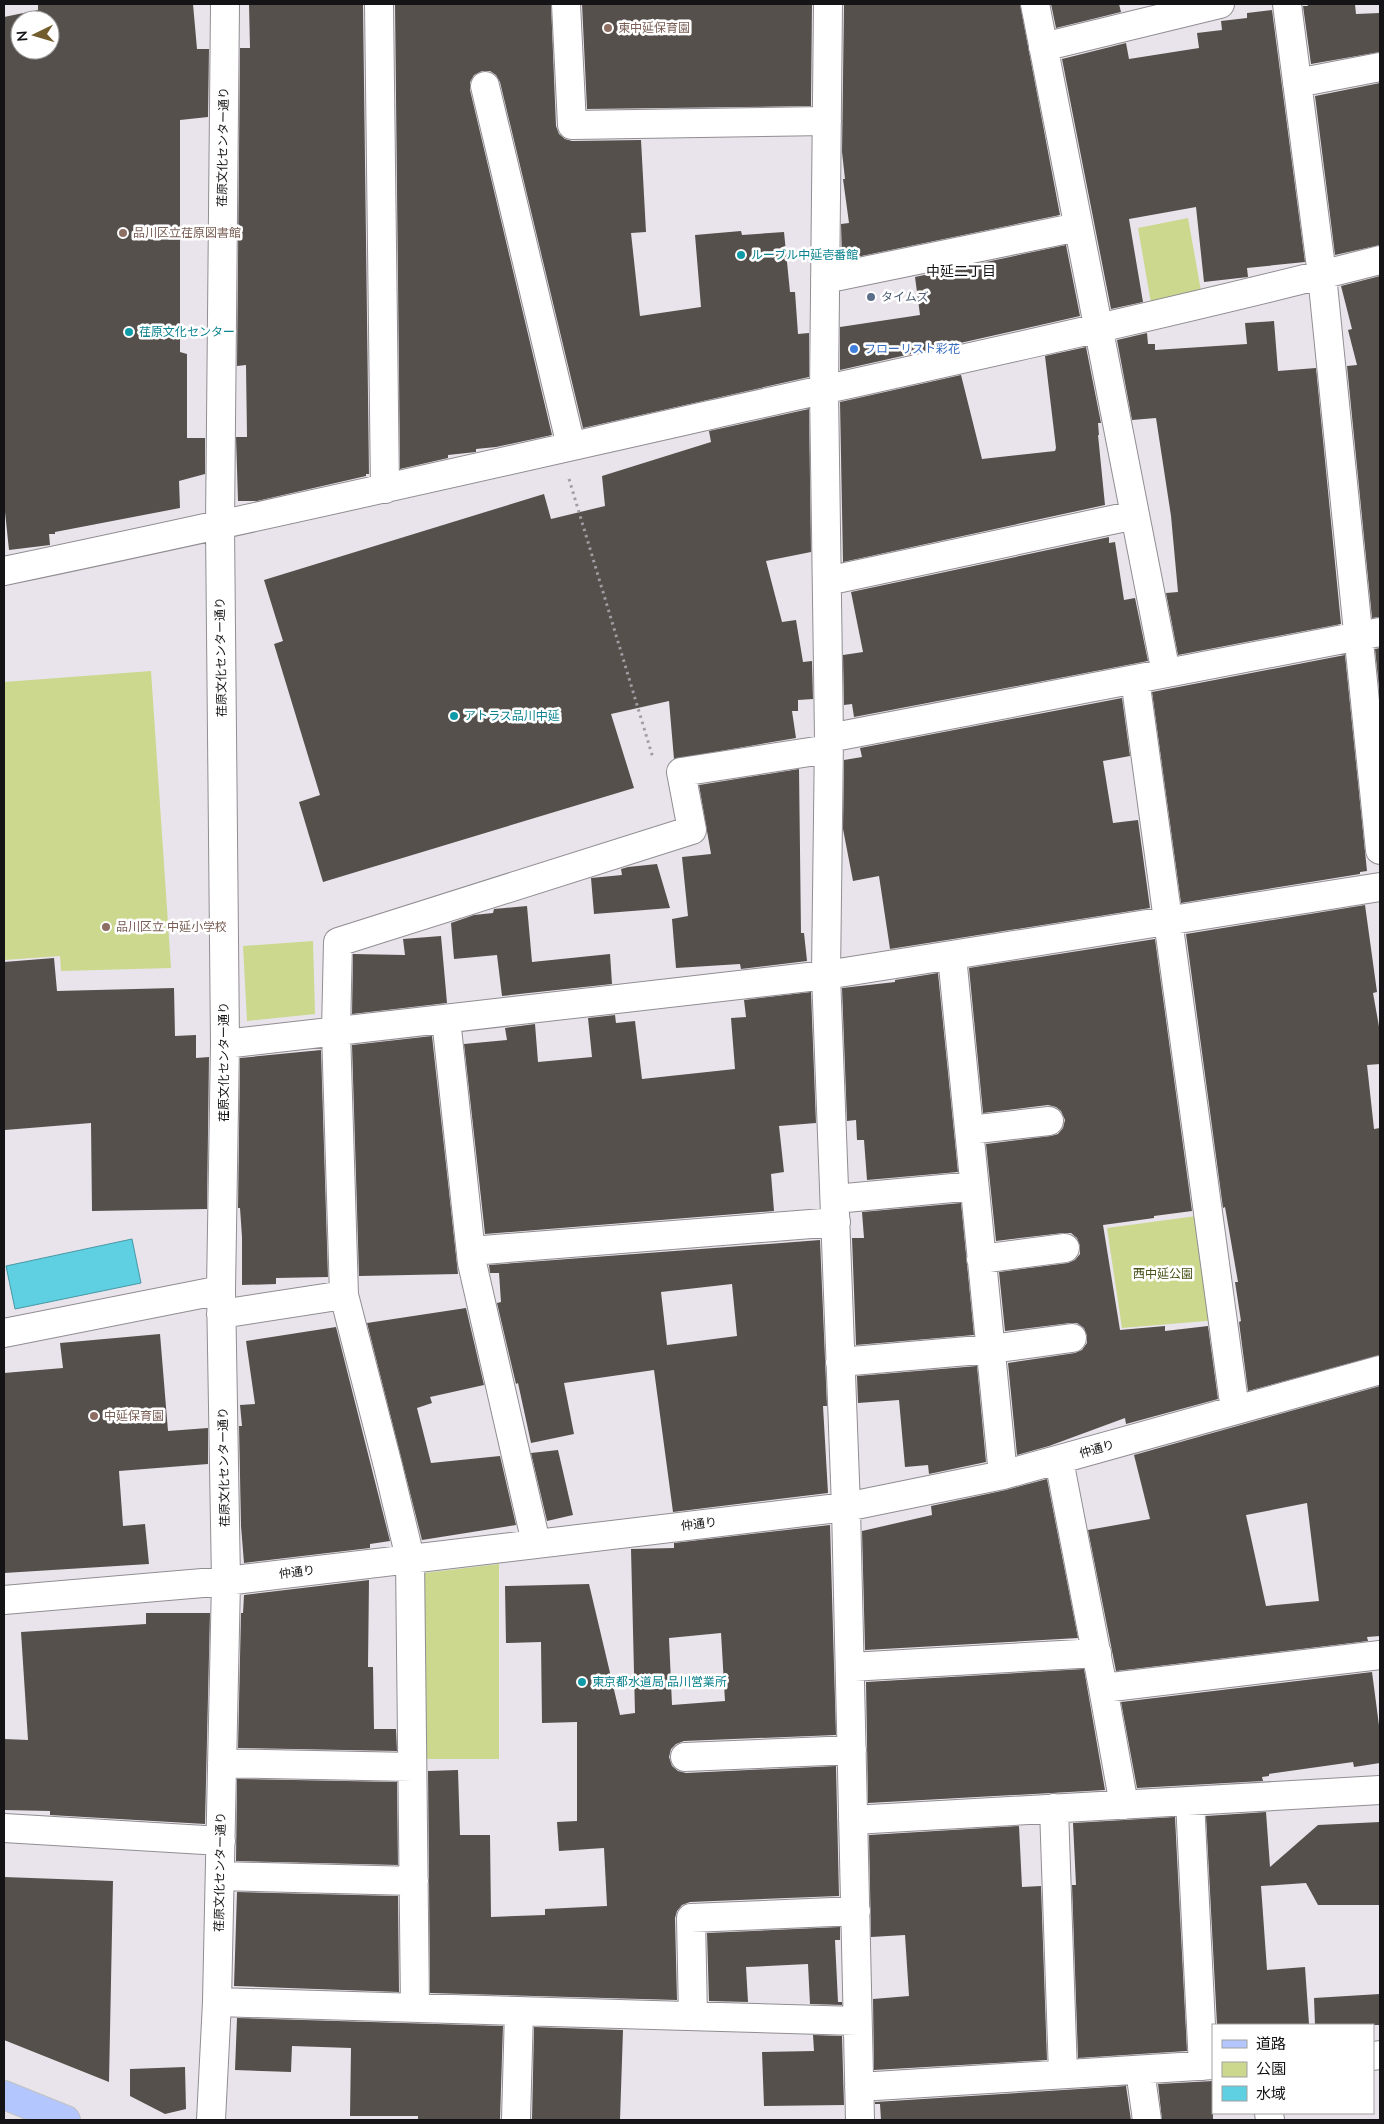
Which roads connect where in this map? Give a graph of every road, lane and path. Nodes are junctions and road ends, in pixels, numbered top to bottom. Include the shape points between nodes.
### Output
1 (225, 4) edge
2 (379, 4) edge
3 (566, 4) edge
4 (828, 4) edge
5 (1035, 4) edge
6 (1220, 4) edge
7 (1287, 4) edge
8 (1043, 46) junction
9 (1380, 67) edge
10 (1297, 83) junction
11 (485, 86) dead end
12 (827, 121) junction
13 (1078, 227) junction
14 (1380, 260) edge
15 (1322, 275) junction
16 (825, 279) junction
17 (1098, 327) junction
18 (824, 390) junction
19 (566, 448) junction
20 (384, 489) junction
21 (1135, 515) junction
22 (220, 526) junction
23 (4, 571) edge
24 (827, 581) junction
25 (1369, 634) edge
26 (1166, 673) junction
27 (1135, 679) junction
28 (829, 744) junction
29 (655, 766) dead end
30 (1376, 766) edge
31 (1380, 850) edge
32 (1380, 887) edge
33 (1167, 921) junction
34 (952, 956) junction
35 (826, 975) junction
36 (446, 1019) junction
37 (336, 1031) junction
38 (225, 1044) junction
39 (1049, 1121) dead end
40 (969, 1130) junction
41 (974, 1186) junction
42 (836, 1211) junction
43 (1065, 1248) dead end
44 (470, 1251) junction
45 (981, 1259) junction
46 (344, 1295) junction
47 (221, 1302) junction
48 (4, 1333) edge
49 (1072, 1338) dead end
50 (990, 1349) junction
51 (840, 1362) junction
52 (1380, 1370) edge
53 (1234, 1410) junction
54 (1059, 1460) junction
55 (1003, 1475) junction
56 (846, 1507) junction
57 (536, 1543) junction
58 (410, 1558) junction
59 (226, 1580) junction
60 (4, 1600) edge
61 (1097, 1653) junction
62 (1380, 1656) edge
63 (850, 1667) junction
64 (1103, 1688) junction
65 (852, 1750) junction
66 (685, 1757) dead end
67 (222, 1763) junction
68 (412, 1767) junction
69 (1380, 1790) edge
70 (1190, 1801) junction
71 (1124, 1805) junction
72 (1054, 1808) junction
73 (853, 1820) junction
74 (4, 1828) edge
75 (221, 1842) junction
76 (220, 1876) junction
77 (414, 1881) junction
78 (856, 1911) junction
79 (217, 2002) junction
80 (415, 2008) junction
81 (520, 2011) junction
82 (693, 2016) junction
83 (858, 2021) junction
84 (1208, 2066) edge
85 (1140, 2070) junction
86 (1063, 2074) junction
87 (859, 2087) junction
88 (4, 2095) edge
89 (66, 2120) edge
90 (211, 2120) edge
91 (516, 2120) edge
92 (860, 2120) edge
93 (1148, 2120) edge

1 - 22 street, 荏原文化センター通り
2 - 20 street
3 - 12 street via 572,125
4 - 12 street
5 - 8 street
6 - 8 street
7 - 10 street
8 - 13 street
9 - 10 street
10 - 15 street
11 - 19 street
12 - 16 street
13 - 16 street
13 - 17 street
14 - 15 street
15 - 17 street
15 - 25 street
16 - 18 street
17 - 18 street
17 - 21 street
18 - 19 street
18 - 24 street
19 - 20 street
19 - 29 path
20 - 22 street
21 - 24 street
21 - 26 street
22 - 23 street
22 - 38 street, 荏原文化センター通り
24 - 28 street
25 - 26 street
25 - 30 street
26 - 27 street
27 - 28 street
27 - 33 street
28 - 35 street
28 - 37 street via 681,772 692,830 338,942
30 - 31 street
32 - 33 street
33 - 34 street
33 - 53 street
34 - 35 street
34 - 40 street
35 - 36 street
35 - 42 street
36 - 37 street
36 - 44 street
37 - 38 street
37 - 46 street
38 - 47 street, 荏原文化センター通り
39 - 40 street
40 - 41 street
41 - 42 street
41 - 45 street
42 - 44 street
42 - 51 street
43 - 45 street
44 - 57 street
45 - 50 street
46 - 47 street
46 - 58 street
47 - 48 street
47 - 59 street, 荏原文化センター通り
49 - 50 street
50 - 51 street
50 - 55 street
51 - 56 street
52 - 53 street, 仲通り
53 - 54 street, 仲通り
54 - 55 street, 仲通り
54 - 61 street
55 - 56 street, 仲通り
56 - 57 street, 仲通り
56 - 63 street
57 - 58 street, 仲通り
58 - 59 street, 仲通り
58 - 68 street
59 - 60 street, 仲通り
59 - 67 street, 荏原文化センター通り
61 - 63 street
61 - 64 street
62 - 64 street
63 - 65 street
64 - 71 street
65 - 66 street
65 - 73 street
67 - 68 street
67 - 75 street, 荏原文化センター通り
68 - 77 street
69 - 70 street
70 - 71 street
70 - 84 street
71 - 72 street
72 - 73 street
72 - 86 street
73 - 78 street
74 - 75 street
75 - 76 street, 荏原文化センター通り
76 - 77 street
76 - 79 street, 荏原文化センター通り
77 - 80 street
78 - 82 street via 691,1918
78 - 83 street
79 - 80 street
79 - 90 street, 荏原文化センター通り
80 - 81 street
81 - 82 street
81 - 91 street
82 - 83 street
83 - 87 street
84 - 85 street
85 - 86 street
85 - 93 street
86 - 87 street
87 - 92 street
88 - 89 main road

